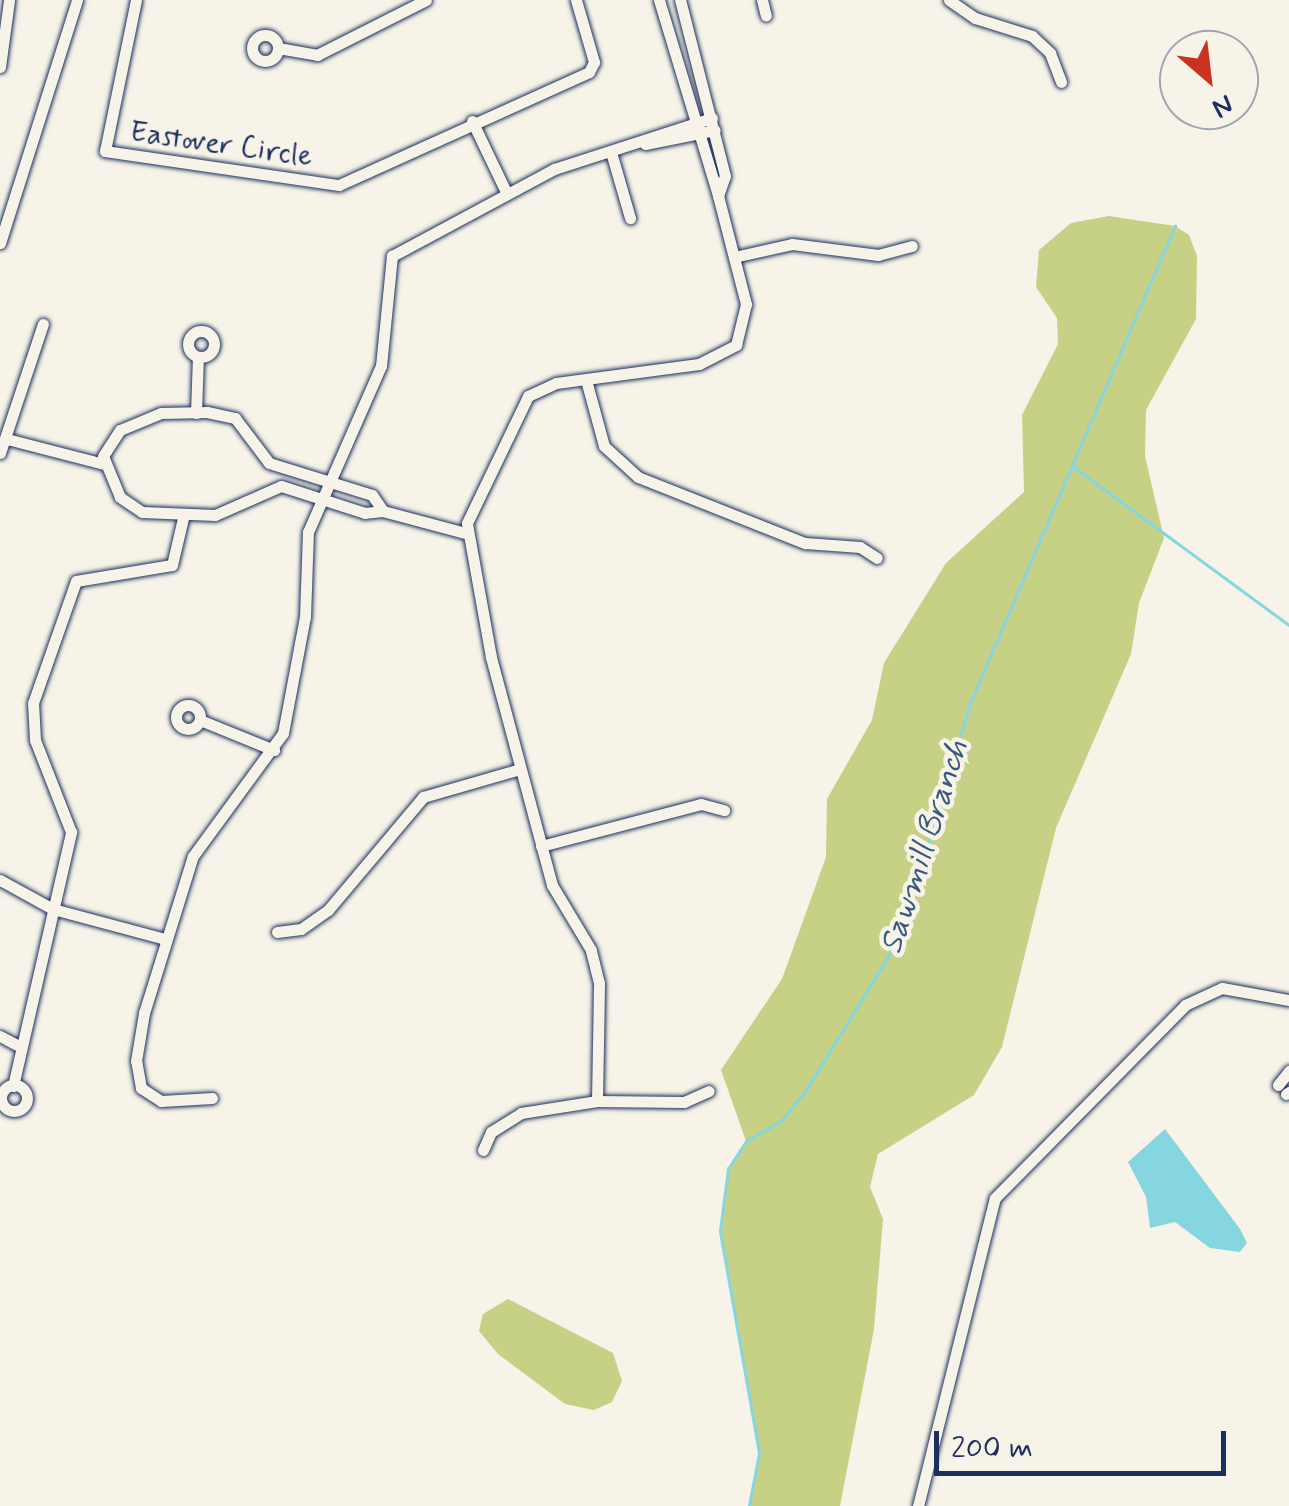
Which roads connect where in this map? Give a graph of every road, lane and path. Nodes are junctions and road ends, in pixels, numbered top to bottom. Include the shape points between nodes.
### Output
1 (9, 0) edge
2 (76, 0) edge
3 (136, 0) edge
4 (426, 0) edge
5 (576, 0) edge
6 (659, 0) edge
7 (680, 0) edge
8 (762, 0) edge
9 (950, 0) edge
10 (766, 16) dead end
11 (278, 48) dead end
12 (0, 68) edge
13 (1061, 82) dead end
14 (472, 121) junction
15 (713, 124) junction
16 (693, 129) junction
17 (611, 152) junction
18 (506, 192) junction
19 (718, 196) junction
20 (630, 218) dead end
21 (0, 243) edge
22 (912, 246) dead end
23 (734, 258) junction
24 (43, 324) dead end
25 (198, 357) dead end
26 (586, 380) junction
27 (196, 413) junction
28 (7, 439) junction
29 (0, 454) edge
30 (104, 464) junction
31 (332, 480) junction
32 (324, 499) junction
33 (384, 512) junction
34 (184, 514) junction
35 (465, 532) junction
36 (877, 558) dead end
37 (200, 720) dead end
38 (274, 750) junction
39 (520, 769) junction
40 (724, 810) dead end
41 (541, 846) junction
42 (0, 880) edge
43 (53, 909) junction
44 (278, 932) dead end
45 (166, 938) junction
46 (1287, 1000) edge
47 (0, 1036) edge
48 (17, 1045) junction
49 (1289, 1072) edge
50 (13, 1086) dead end
51 (1284, 1090) edge
52 (709, 1091) dead end
53 (212, 1098) dead end
54 (597, 1102) junction
55 (483, 1150) dead end
56 (918, 1506) edge

1 - 12 street
2 - 21 street
3 - 14 street, Eastover Circle via 101,142 112,155 338,186
4 - 11 street via 317,54
5 - 14 street, Eastover Circle via 594,62 589,72
6 - 16 street
7 - 15 street
8 - 10 street
9 - 13 street via 975,18 1032,36 1050,53
14 - 18 street
15 - 16 street
15 - 19 street via 725,176
16 - 17 street
16 - 19 street
17 - 18 street
17 - 20 street
18 - 31 street via 392,256 381,366
19 - 23 street
22 - 23 street via 878,255 792,244
23 - 26 street via 747,319 728,353
24 - 28 street
25 - 27 street
26 - 35 street via 542,387 518,408
26 - 36 street via 604,446 638,477 805,544 860,547
27 - 30 street via 161,413 120,430 104,446
27 - 31 street via 235,418 269,463
28 - 29 street
28 - 30 street
30 - 34 street via 130,507
31 - 32 street
31 - 33 street via 372,495
32 - 33 street
32 - 34 street via 281,486 228,512
32 - 38 street via 308,532 300,653
33 - 35 street
34 - 43 street via 172,565 76,581 33,703 35,740 71,832
35 - 39 street
37 - 38 street
38 - 45 street via 204,835
39 - 41 street
39 - 44 street via 423,797 328,910 301,930
40 - 41 street via 702,804
41 - 54 street via 557,896 596,964
42 - 43 street
43 - 45 street
43 - 48 street
45 - 53 street via 136,1079 161,1101
46 - 56 street via 1222,988 1185,1005 995,1198
47 - 48 street
48 - 50 street
49 - 51 street
52 - 54 street via 684,1102
54 - 55 street via 521,1113 490,1132

